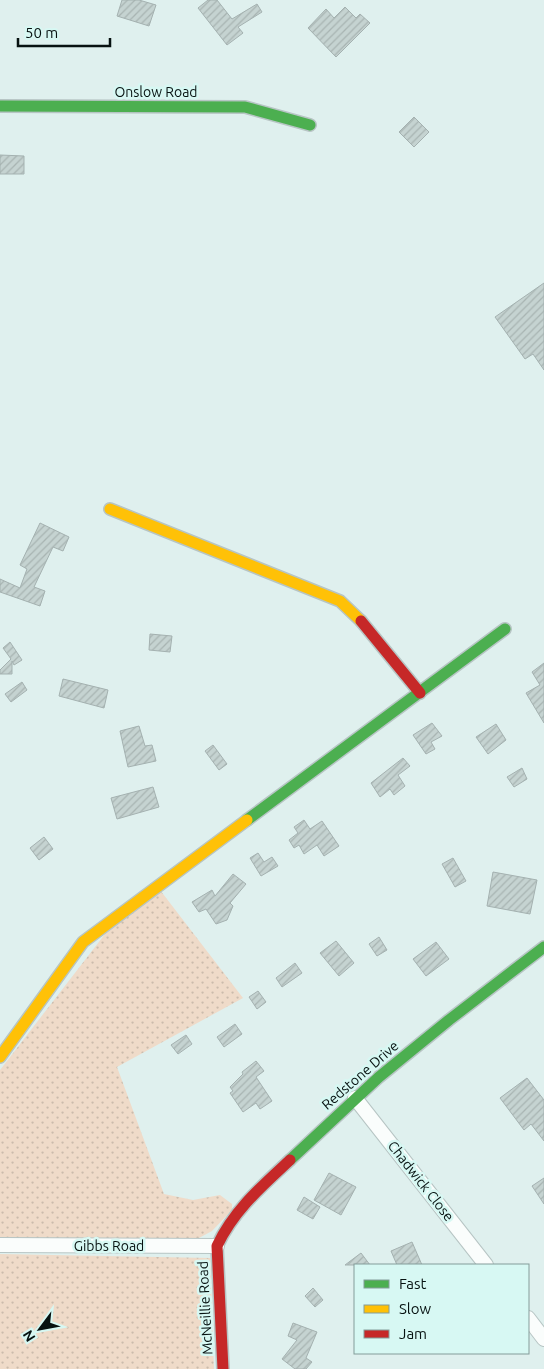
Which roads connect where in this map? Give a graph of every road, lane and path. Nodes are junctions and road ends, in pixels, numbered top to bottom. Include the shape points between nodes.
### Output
1 (0, 106) edge
2 (310, 125) dead end
3 (110, 509) dead end
4 (505, 629) dead end
5 (420, 693) junction
6 (544, 947) edge
7 (0, 1057) edge
8 (355, 1098) junction
9 (0, 1245) edge
10 (217, 1246) junction
11 (485, 1264) edge
12 (529, 1319) edge
13 (544, 1339) edge
14 (223, 1369) edge

1 - 2 street, Onslow Road via 245,107
3 - 5 street via 340,601 354,613
4 - 5 street
5 - 7 street via 83,942
6 - 8 street, Redstone Drive via 448,1020
8 - 10 street, Redstone Drive via 244,1206 222,1234
8 - 11 street, Chadwick Close
9 - 10 street, Gibbs Road
10 - 14 street, McNeillie Road
12 - 13 street

